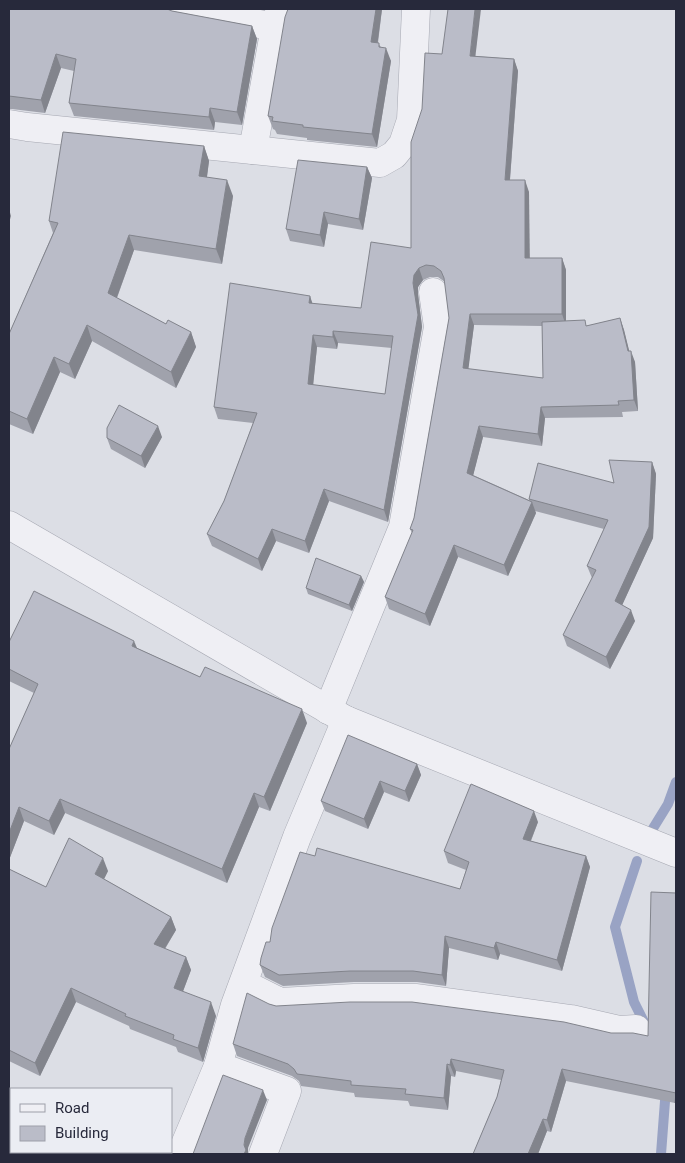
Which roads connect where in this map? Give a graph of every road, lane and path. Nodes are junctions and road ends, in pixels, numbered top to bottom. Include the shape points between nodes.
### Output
1 (180, 9) edge
2 (416, 9) edge
3 (278, 18) edge
4 (9, 124) edge
5 (253, 150) junction
6 (433, 292) dead end
7 (9, 525) edge
8 (337, 715) junction
9 (676, 853) edge
10 (244, 984) junction
11 (636, 1029) dead end
12 (218, 1066) junction
13 (181, 1154) edge
14 (263, 1154) edge

1 - 3 street
2 - 5 street via 411,120 394,155 380,163
3 - 5 street
4 - 5 street
6 - 8 street via 438,327 404,527
7 - 8 street
8 - 9 street
8 - 10 street via 298,837
10 - 11 street via 280,1002 417,998 571,1019 619,1030
10 - 12 street
12 - 13 street
12 - 14 street via 287,1090

